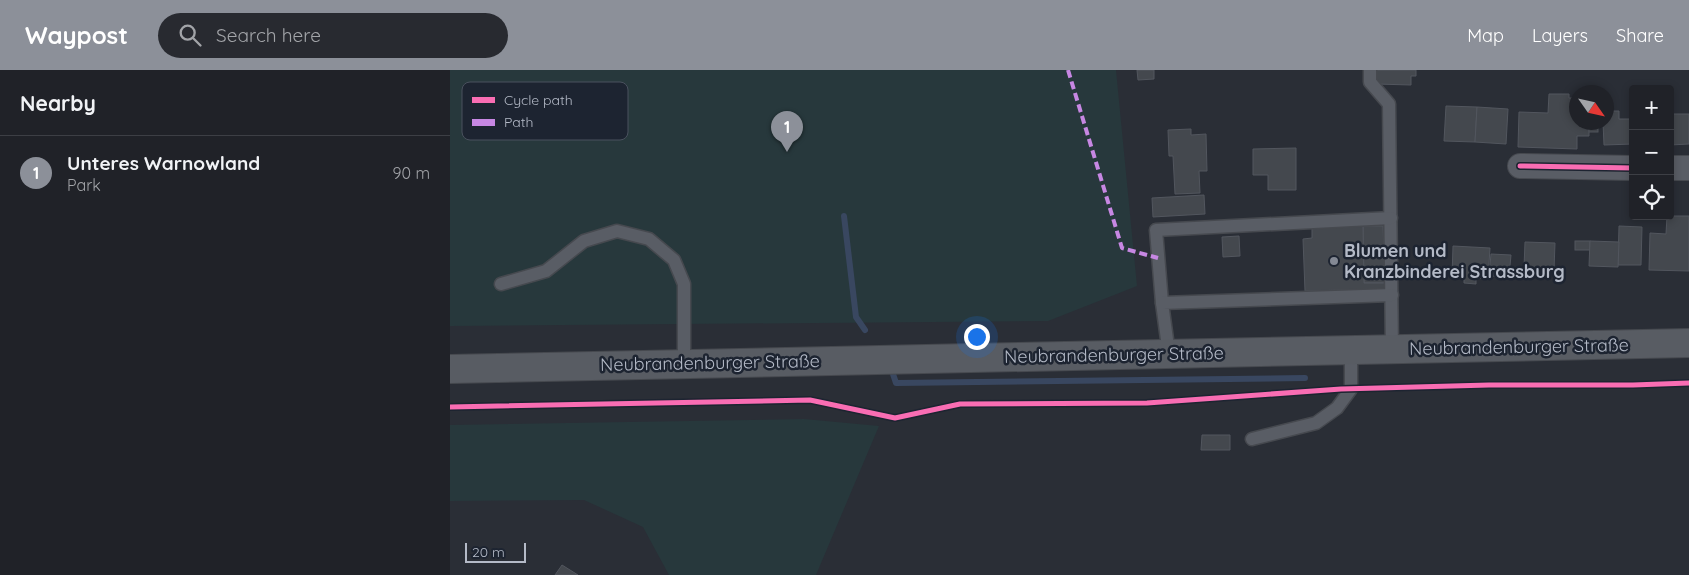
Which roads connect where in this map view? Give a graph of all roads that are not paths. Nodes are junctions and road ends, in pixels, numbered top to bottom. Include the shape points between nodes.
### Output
1 (1370, 70) edge
2 (1520, 166) dead end
3 (1629, 168) edge
4 (1674, 168) edge
5 (1689, 168) edge
6 (1391, 218) junction
7 (501, 284) dead end
8 (1392, 295) junction
9 (1162, 303) junction
10 (1689, 343) edge
11 (1392, 350) junction
12 (1351, 351) junction
13 (1169, 354) junction
14 (684, 363) junction
15 (450, 369) edge
16 (1252, 439) dead end

1 - 6 lane via 1370,82 1389,104
2 - 3 street
4 - 5 street
6 - 8 lane
6 - 9 lane via 1156,230
7 - 14 lane via 546,271 584,241 617,231 649,239 674,260 684,284
8 - 9 lane
8 - 11 lane
9 - 13 lane
10 - 11 main road, Neubrandenburger Straße
11 - 12 main road, Neubrandenburger Straße
12 - 13 main road, Neubrandenburger Straße
12 - 16 lane via 1351,389 1337,408 1316,424
13 - 14 main road, Neubrandenburger Straße
14 - 15 main road, Neubrandenburger Straße

